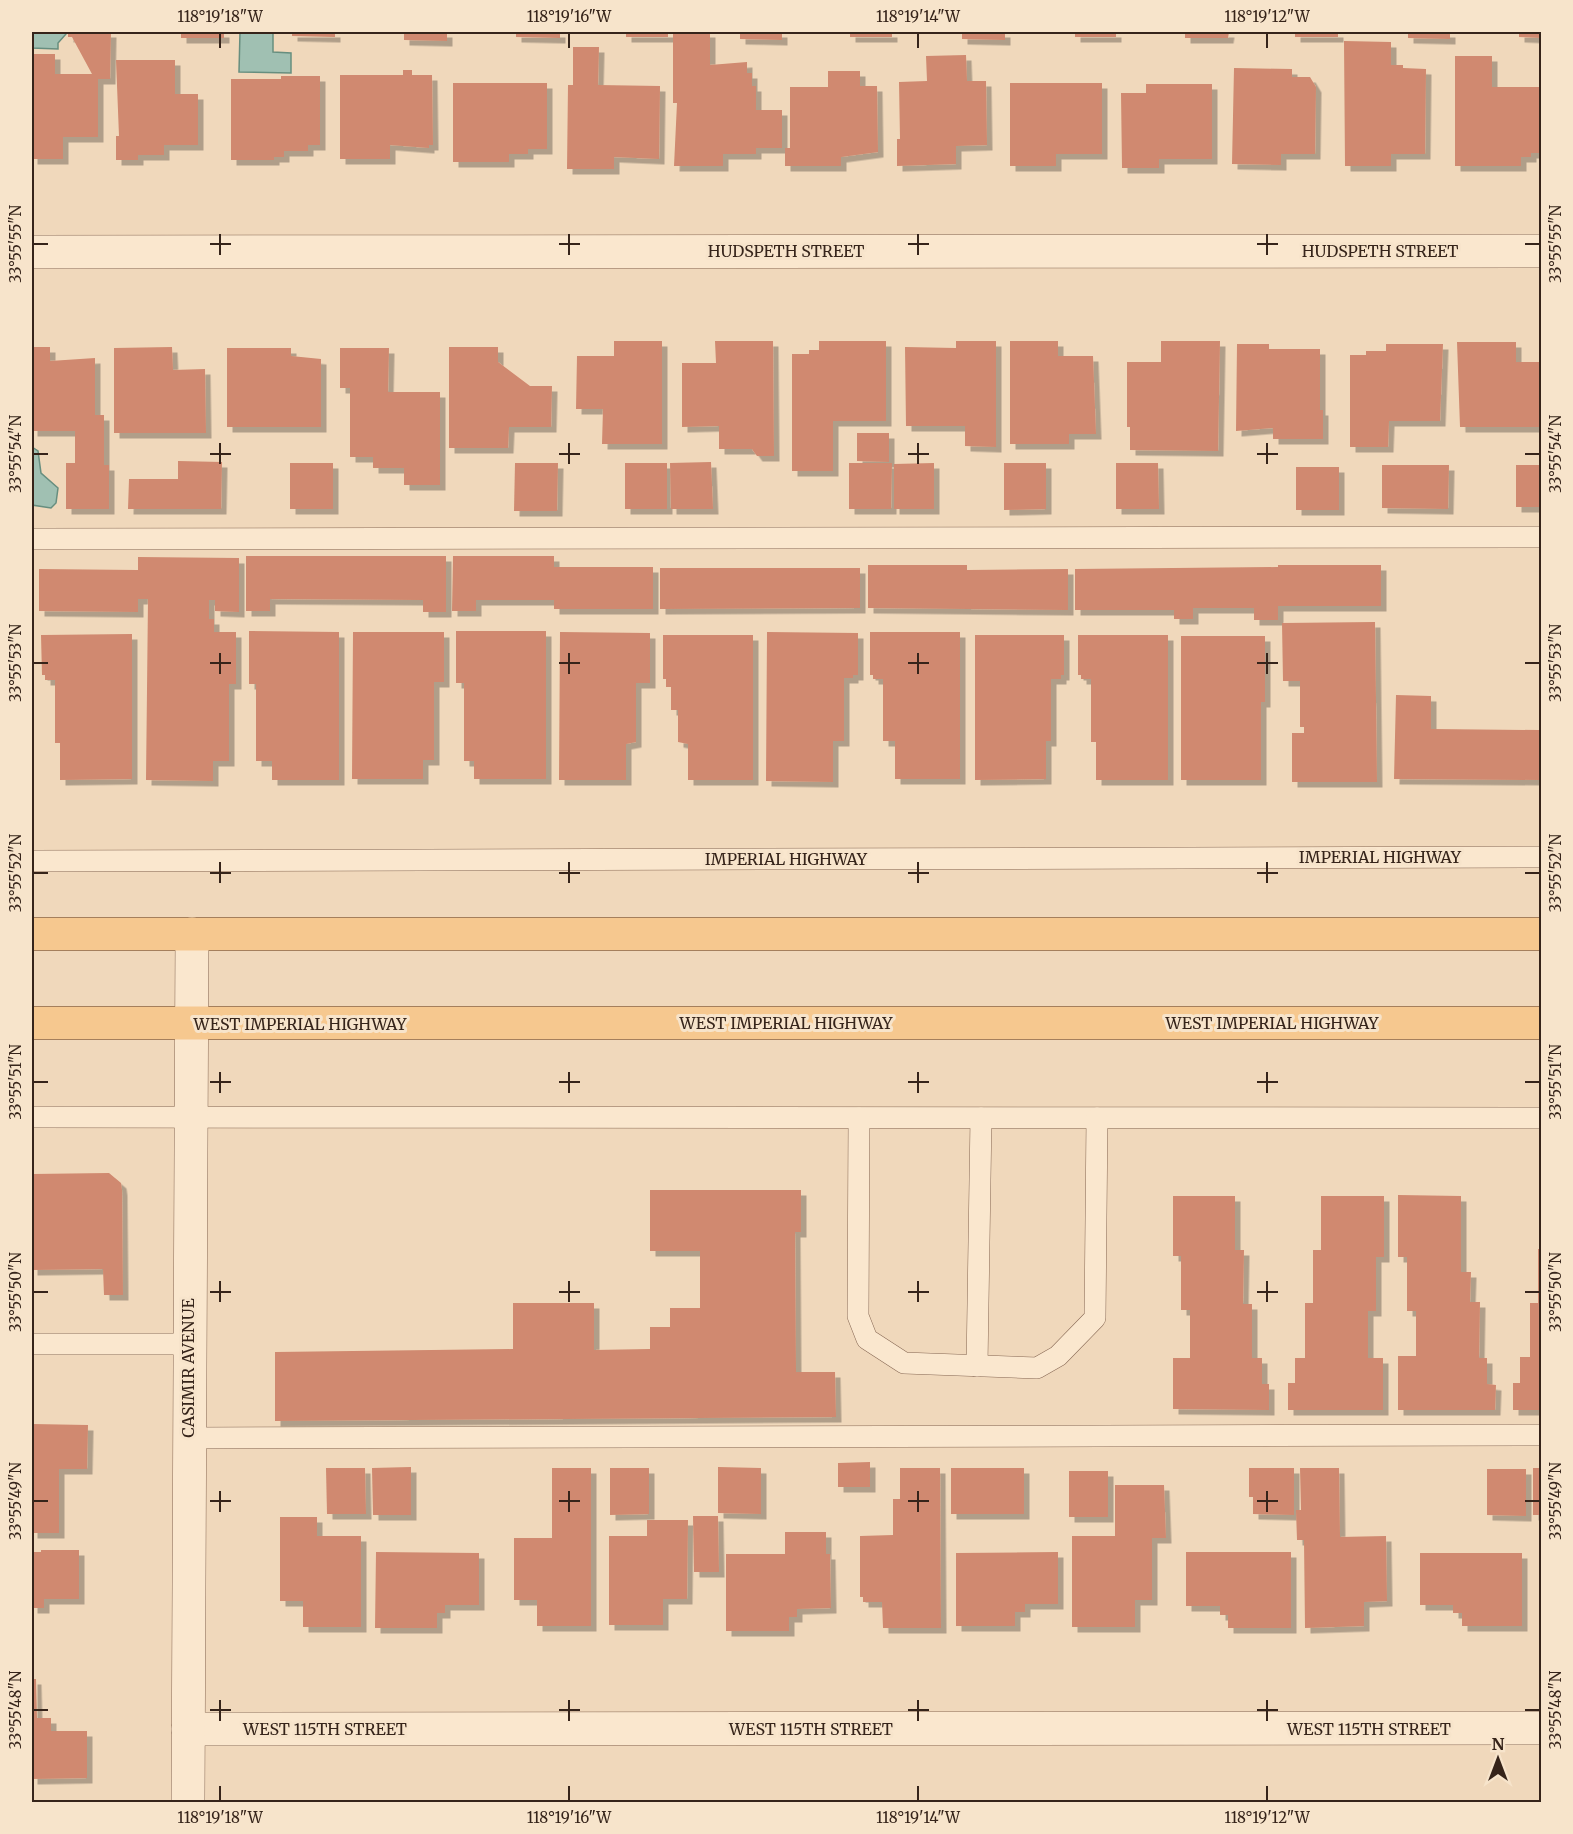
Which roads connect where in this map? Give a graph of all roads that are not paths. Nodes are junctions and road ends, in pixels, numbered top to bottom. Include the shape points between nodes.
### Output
1 (1542, 250) edge
2 (32, 252) edge
3 (1542, 537) edge
4 (32, 539) edge
5 (1542, 857) edge
6 (32, 861) edge
7 (32, 934) edge
8 (192, 934) junction
9 (1542, 934) edge
10 (32, 1023) edge
11 (1542, 1023) edge
12 (193, 1024) junction
13 (32, 1117) edge
14 (190, 1117) junction
15 (859, 1118) junction
16 (981, 1118) junction
17 (1096, 1118) junction
18 (1542, 1118) edge
19 (32, 1344) edge
20 (188, 1344) junction
21 (977, 1366) junction
22 (1542, 1435) edge
23 (188, 1438) junction
24 (1542, 1728) edge
25 (188, 1729) junction
26 (188, 1803) edge

1 - 2 street, HUDSPETH STREET
3 - 4 lane
5 - 6 lane, IMPERIAL HIGHWAY
7 - 8 main road
8 - 9 main road
8 - 12 street, CASIMIR AVENUE
10 - 12 main road, WEST IMPERIAL HIGHWAY
11 - 12 main road, WEST IMPERIAL HIGHWAY
12 - 14 street, CASIMIR AVENUE
13 - 14 lane
14 - 15 lane
14 - 20 street, CASIMIR AVENUE
15 - 16 lane
15 - 21 lane via 858,1316 867,1339 904,1363
16 - 17 lane
16 - 21 lane
17 - 18 lane
17 - 21 lane via 1095,1318 1058,1356 1037,1368
19 - 20 lane
20 - 23 street, CASIMIR AVENUE
22 - 23 lane
23 - 25 street, CASIMIR AVENUE
24 - 25 street, WEST 115TH STREET
25 - 26 street, CASIMIR AVENUE

